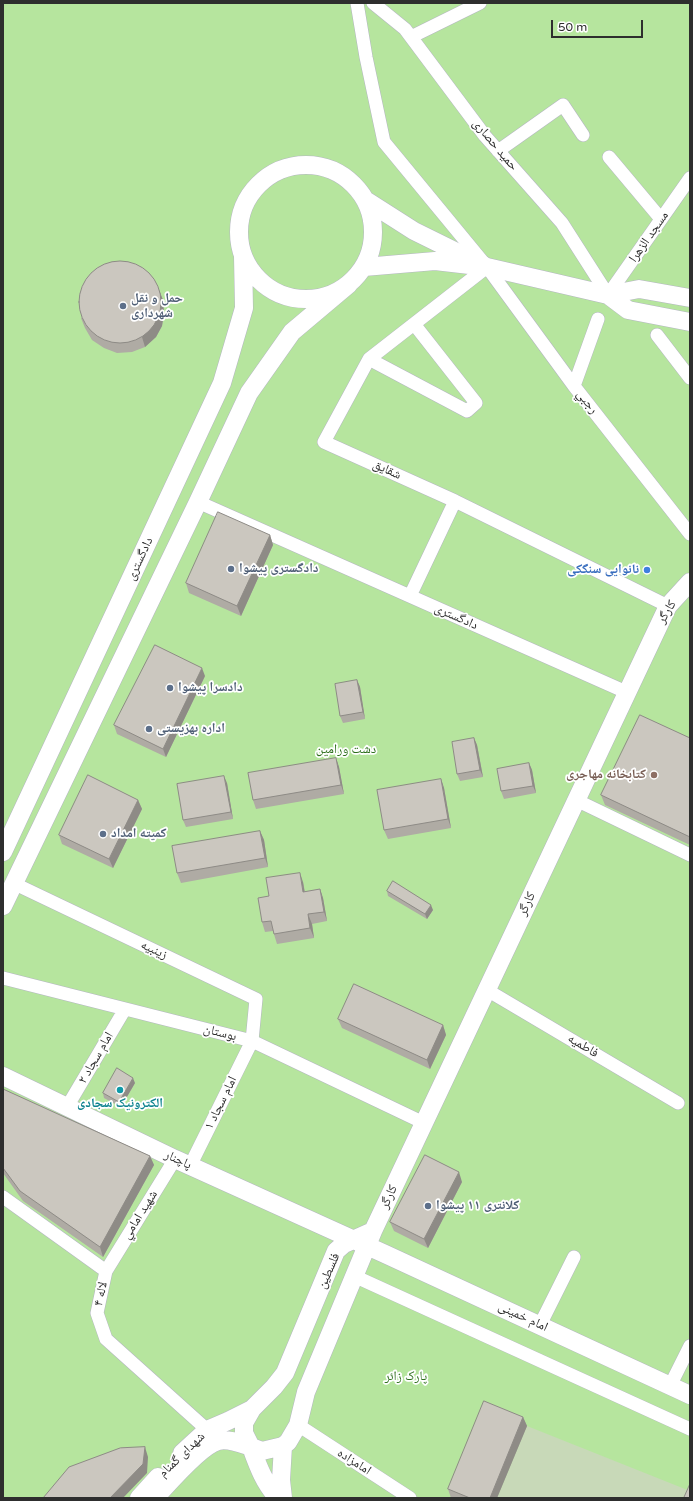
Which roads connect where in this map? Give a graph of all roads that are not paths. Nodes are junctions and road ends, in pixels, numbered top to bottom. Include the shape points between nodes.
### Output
1 (357, 3) edge
2 (372, 3) edge
3 (478, 3) edge
4 (411, 37) junction
5 (583, 135) dead end
6 (498, 151) junction
7 (608, 156) dead end
8 (690, 178) edge
9 (367, 202) junction
10 (661, 219) junction
11 (243, 256) junction
12 (364, 267) junction
13 (487, 267) junction
14 (349, 284) junction
15 (608, 295) junction
16 (690, 298) edge
17 (598, 319) dead end
18 (690, 322) edge
19 (414, 324) junction
20 (657, 335) dead end
21 (368, 359) junction
22 (690, 378) edge
23 (574, 386) junction
24 (455, 501) junction
25 (198, 502) junction
26 (690, 534) edge
27 (690, 582) edge
28 (410, 596) junction
29 (668, 606) junction
30 (626, 692) junction
31 (576, 800) junction
32 (3, 852) edge
33 (690, 856) edge
34 (13, 883) junction
35 (3, 906) edge
36 (3, 978) edge
37 (487, 990) junction
38 (125, 1009) junction
39 (252, 1041) junction
40 (3, 1076) edge
41 (678, 1103) dead end
42 (67, 1107) junction
43 (424, 1123) junction
44 (182, 1163) junction
45 (3, 1197) edge
46 (326, 1228) junction
47 (365, 1239) junction
48 (336, 1251) junction
49 (574, 1257) dead end
50 (106, 1271) junction
51 (354, 1276) junction
52 (317, 1298) junction
53 (341, 1308) junction
54 (540, 1325) junction
55 (690, 1346) edge
56 (670, 1386) junction
57 (690, 1395) edge
58 (252, 1409) junction
59 (298, 1425) junction
60 (690, 1429) edge
61 (213, 1435) junction
62 (283, 1446) junction
63 (251, 1447) junction
64 (139, 1498) edge
65 (154, 1498) edge
66 (278, 1498) edge
67 (283, 1498) edge
68 (410, 1498) edge

1 - 13 street via 384,142
2 - 4 street, حمید حصاری via 405,29
3 - 4 street
4 - 6 street, حمید حصاری
5 - 6 street via 563,105
6 - 15 street, حمید حصاری via 562,223
7 - 10 street
8 - 10 street, مسجد الزهرا
9 - 11 main road via 353,183 334,171 312,165 290,167 269,175 252,192 242,212 240,241
9 - 12 main road via 373,223 373,238
9 - 13 main road via 414,231
10 - 15 street, مسجد الزهرا
11 - 14 main road via 254,274 269,288 288,297 309,299 329,295
11 - 32 main road, دادگستری via 244,308 222,383
12 - 13 main road via 435,261
12 - 14 main road
13 - 15 main road
13 - 19 street, شقايق
13 - 23 street, رجبي
14 - 25 main road, دادگستری via 292,332 249,394
15 - 16 main road via 639,289
15 - 18 main road via 628,310
17 - 23 street
19 - 21 street, شقايق
19 - 21 street via 476,403 467,411
20 - 22 street
21 - 24 street, شقايق via 324,442
23 - 26 street, رجبي
24 - 28 street
24 - 29 street, شقايق
25 - 28 street, دادگستری
25 - 34 main road, دادگستری
27 - 29 main road, کارگر
28 - 30 street, دادگستری
29 - 30 main road, کارگر
30 - 31 main road, کارگر
31 - 33 street
31 - 37 main road, کارگر
34 - 35 main road, دادگستری
34 - 39 street, زينبيه via 256,999
36 - 38 street, بوستان
37 - 41 street, فاطميه
37 - 43 main road, کارگر
38 - 39 street, بوستان
38 - 42 street, امام سجاد ۲
39 - 43 street, بوستان
39 - 44 street, امام سجاد ۱
40 - 42 main road, پاچنار
42 - 44 main road, پاچنار
43 - 47 main road, کارگر
44 - 46 main road, پاچنار
44 - 50 street, شهيد امامي
45 - 50 street, لاله ۴
46 - 47 main road, پاچنار
46 - 48 main road
47 - 48 main road, فلسطین via 344,1244
47 - 51 main road, فلسطین
47 - 54 main road, امام خمینی
48 - 52 main road, فلسطین
49 - 54 street
50 - 61 street, لاله ۴ via 97,1313 106,1339
51 - 53 main road, فلسطین
51 - 60 street
52 - 53 main road
52 - 58 main road, فلسطین via 285,1373
53 - 59 main road, فلسطین via 306,1392
54 - 56 main road, امام خمینی
55 - 56 street
56 - 57 main road, امام خمینی
58 - 61 main road, شهدای گمنام via 228,1421
58 - 63 main road, فلسطین via 244,1423 244,1433
59 - 62 main road, فلسطین
59 - 68 street, امامزاده
61 - 63 main road, شهدای گمنام
61 - 64 main road, شهدای گمنام via 170,1463
61 - 65 main road, شهدای گمنام
62 - 63 main road via 262,1451
62 - 67 main road
63 - 66 main road, فلسطین via 266,1484

